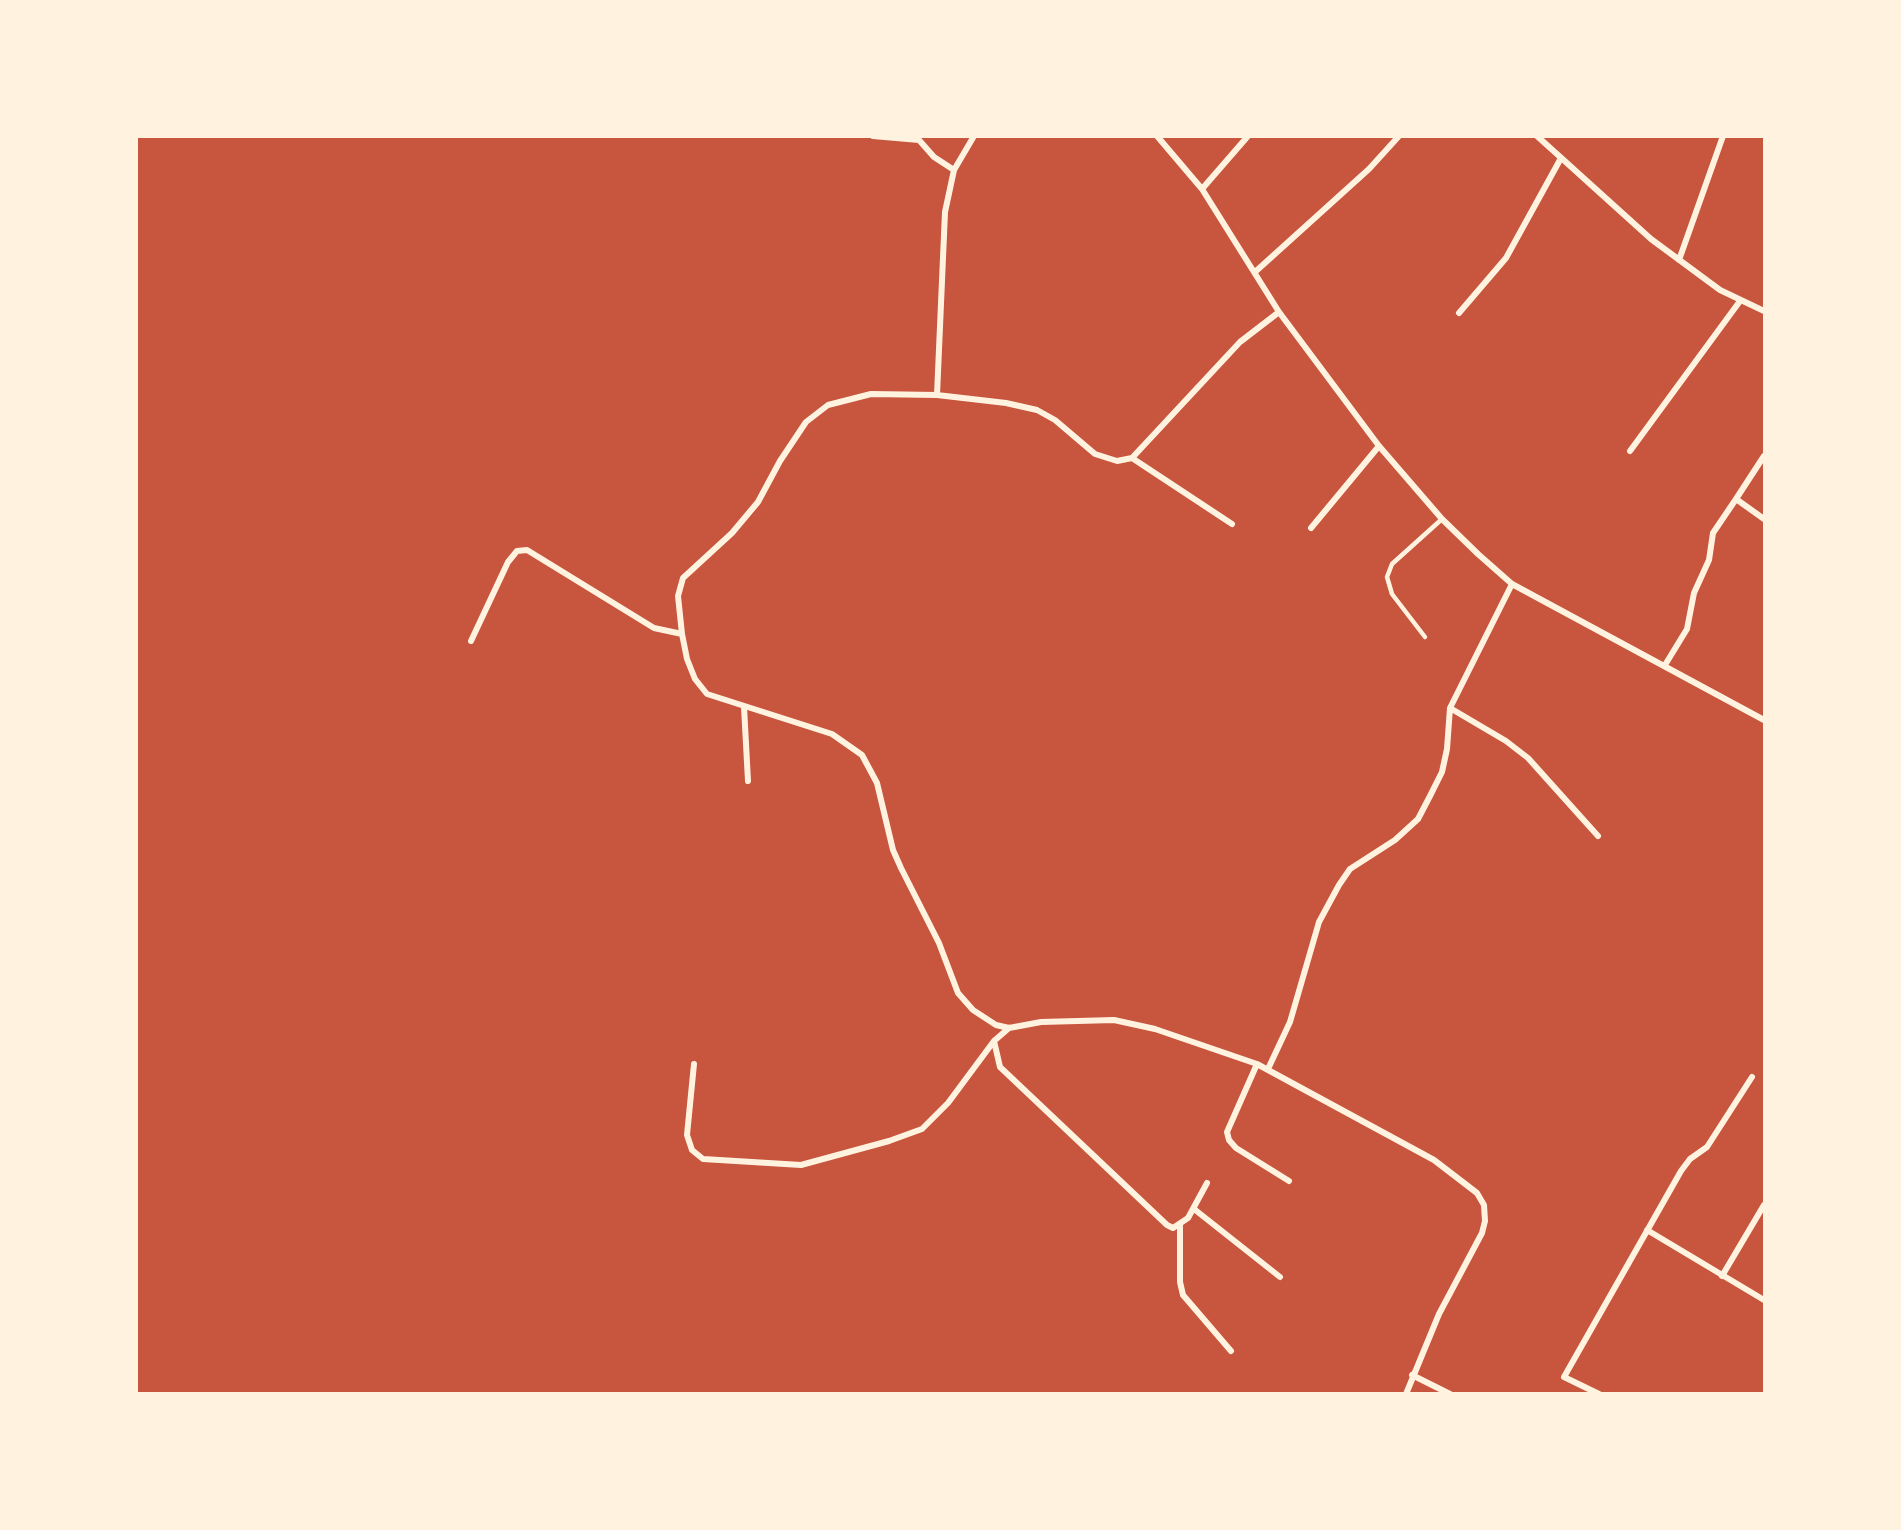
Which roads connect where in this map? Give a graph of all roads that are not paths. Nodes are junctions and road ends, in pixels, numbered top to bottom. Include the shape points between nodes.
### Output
1 (873, 136) edge
2 (974, 136) edge
3 (1157, 136) edge
4 (1248, 136) edge
5 (1399, 136) edge
6 (1537, 136) edge
7 (1723, 136) edge
8 (1561, 158) junction
9 (954, 170) junction
10 (1202, 189) junction
11 (1679, 260) junction
12 (1255, 272) junction
13 (1740, 301) junction
14 (1764, 311) edge
15 (1279, 312) junction
16 (1459, 313) dead end
17 (937, 395) junction
18 (1379, 446) junction
19 (1630, 451) dead end
20 (1764, 456) edge
21 (1132, 458) junction
22 (1736, 499) junction
23 (1442, 519) junction
24 (1764, 519) edge
25 (1232, 524) dead end
26 (1311, 528) dead end
27 (1512, 584) junction
28 (682, 634) junction
29 (1425, 637) dead end
30 (471, 641) dead end
31 (1665, 665) junction
32 (744, 707) junction
33 (1450, 708) junction
34 (1764, 720) edge
35 (748, 782) dead end
36 (1598, 836) dead end
37 (1009, 1028) junction
38 (994, 1041) junction
39 (694, 1064) dead end
40 (1257, 1064) junction
41 (1268, 1069) junction
42 (1752, 1077) dead end
43 (1289, 1181) dead end
44 (1207, 1183) dead end
45 (1764, 1204) edge
46 (1194, 1209) junction
47 (1180, 1225) junction
48 (1647, 1230) junction
49 (1722, 1276) junction
50 (1280, 1277) dead end
51 (1764, 1300) edge
52 (1231, 1351) dead end
53 (1412, 1376) junction
54 (1406, 1394) edge
55 (1450, 1394) edge
56 (1599, 1394) edge

1 - 9 street via 919,140 934,157
2 - 9 street
3 - 10 street
4 - 10 street
5 - 12 street via 1369,169
6 - 8 street
7 - 11 street
8 - 11 street
8 - 16 street via 1506,258
9 - 17 street via 945,212
10 - 12 street
11 - 13 street
12 - 15 street
13 - 14 street
13 - 19 street
15 - 18 street
15 - 21 street via 1240,342
17 - 21 street via 1037,410 1095,454 1117,461
17 - 28 street via 871,394 844,398 806,422 758,502 732,533 683,578 678,596
18 - 23 street
18 - 26 street
20 - 22 street
21 - 25 street
22 - 24 street
22 - 31 street via 1713,533 1709,560 1694,593 1687,629
23 - 27 street
23 - 29 lane via 1392,564 1387,577 1392,594
27 - 31 street
27 - 33 street
28 - 30 street via 654,628 527,550 517,551 508,562
28 - 32 street via 695,679 707,694
31 - 34 street
32 - 35 street
32 - 37 street via 832,734 862,755 877,783 893,850 939,943 958,993 973,1010 996,1025
33 - 36 street via 1528,758
33 - 41 street via 1442,772 1430,796 1418,819 1395,840 1350,869 1339,885 1319,922 1290,1022
37 - 38 street
37 - 40 street via 1041,1022 1114,1020 1155,1029
38 - 39 street via 948,1103 922,1129 801,1164 703,1159 692,1150 687,1136
38 - 47 street via 996,1058 1009,1076 1158,1218 1173,1228
40 - 41 street
40 - 43 street via 1227,1132 1229,1140
41 - 53 street via 1434,1160 1465,1181 1484,1205 1482,1233 1439,1314
42 - 48 street via 1707,1147 1681,1171
44 - 46 street
45 - 49 street
46 - 47 street
46 - 50 street
47 - 52 street via 1183,1295
48 - 49 street
48 - 56 street via 1564,1377
49 - 51 street
53 - 54 street
53 - 55 street

